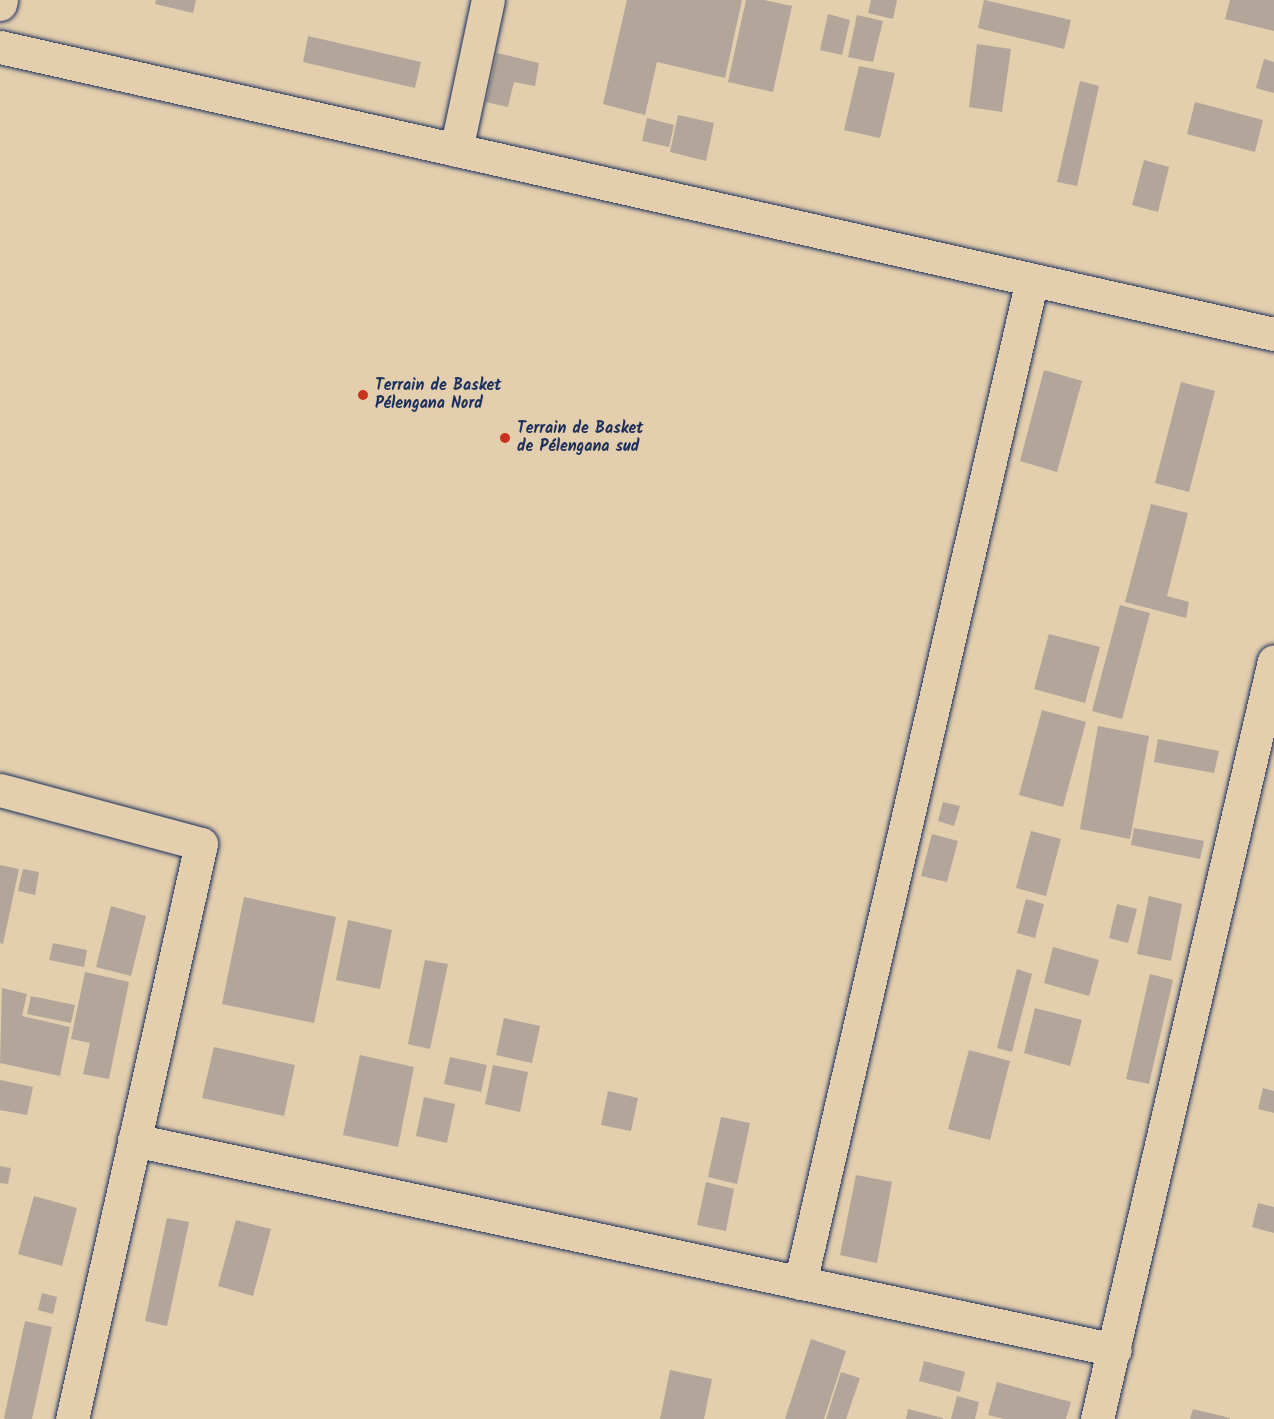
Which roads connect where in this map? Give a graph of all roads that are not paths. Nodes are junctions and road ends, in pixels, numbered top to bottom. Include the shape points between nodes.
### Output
1 (488, 0) edge
2 (0, 47) edge
3 (456, 150) junction
4 (1032, 280) junction
5 (1274, 334) edge
6 (1274, 661) edge
7 (1269, 702) edge
8 (0, 790) edge
9 (134, 1140) junction
10 (800, 1283) junction
11 (1115, 1350) junction
12 (72, 1419) edge
13 (1098, 1419) edge

1 - 3 street
2 - 3 street
3 - 4 street
4 - 5 street
4 - 10 street
6 - 7 street
7 - 11 street
8 - 9 street via 201,843
9 - 10 street
9 - 12 street
10 - 11 street
11 - 13 street

